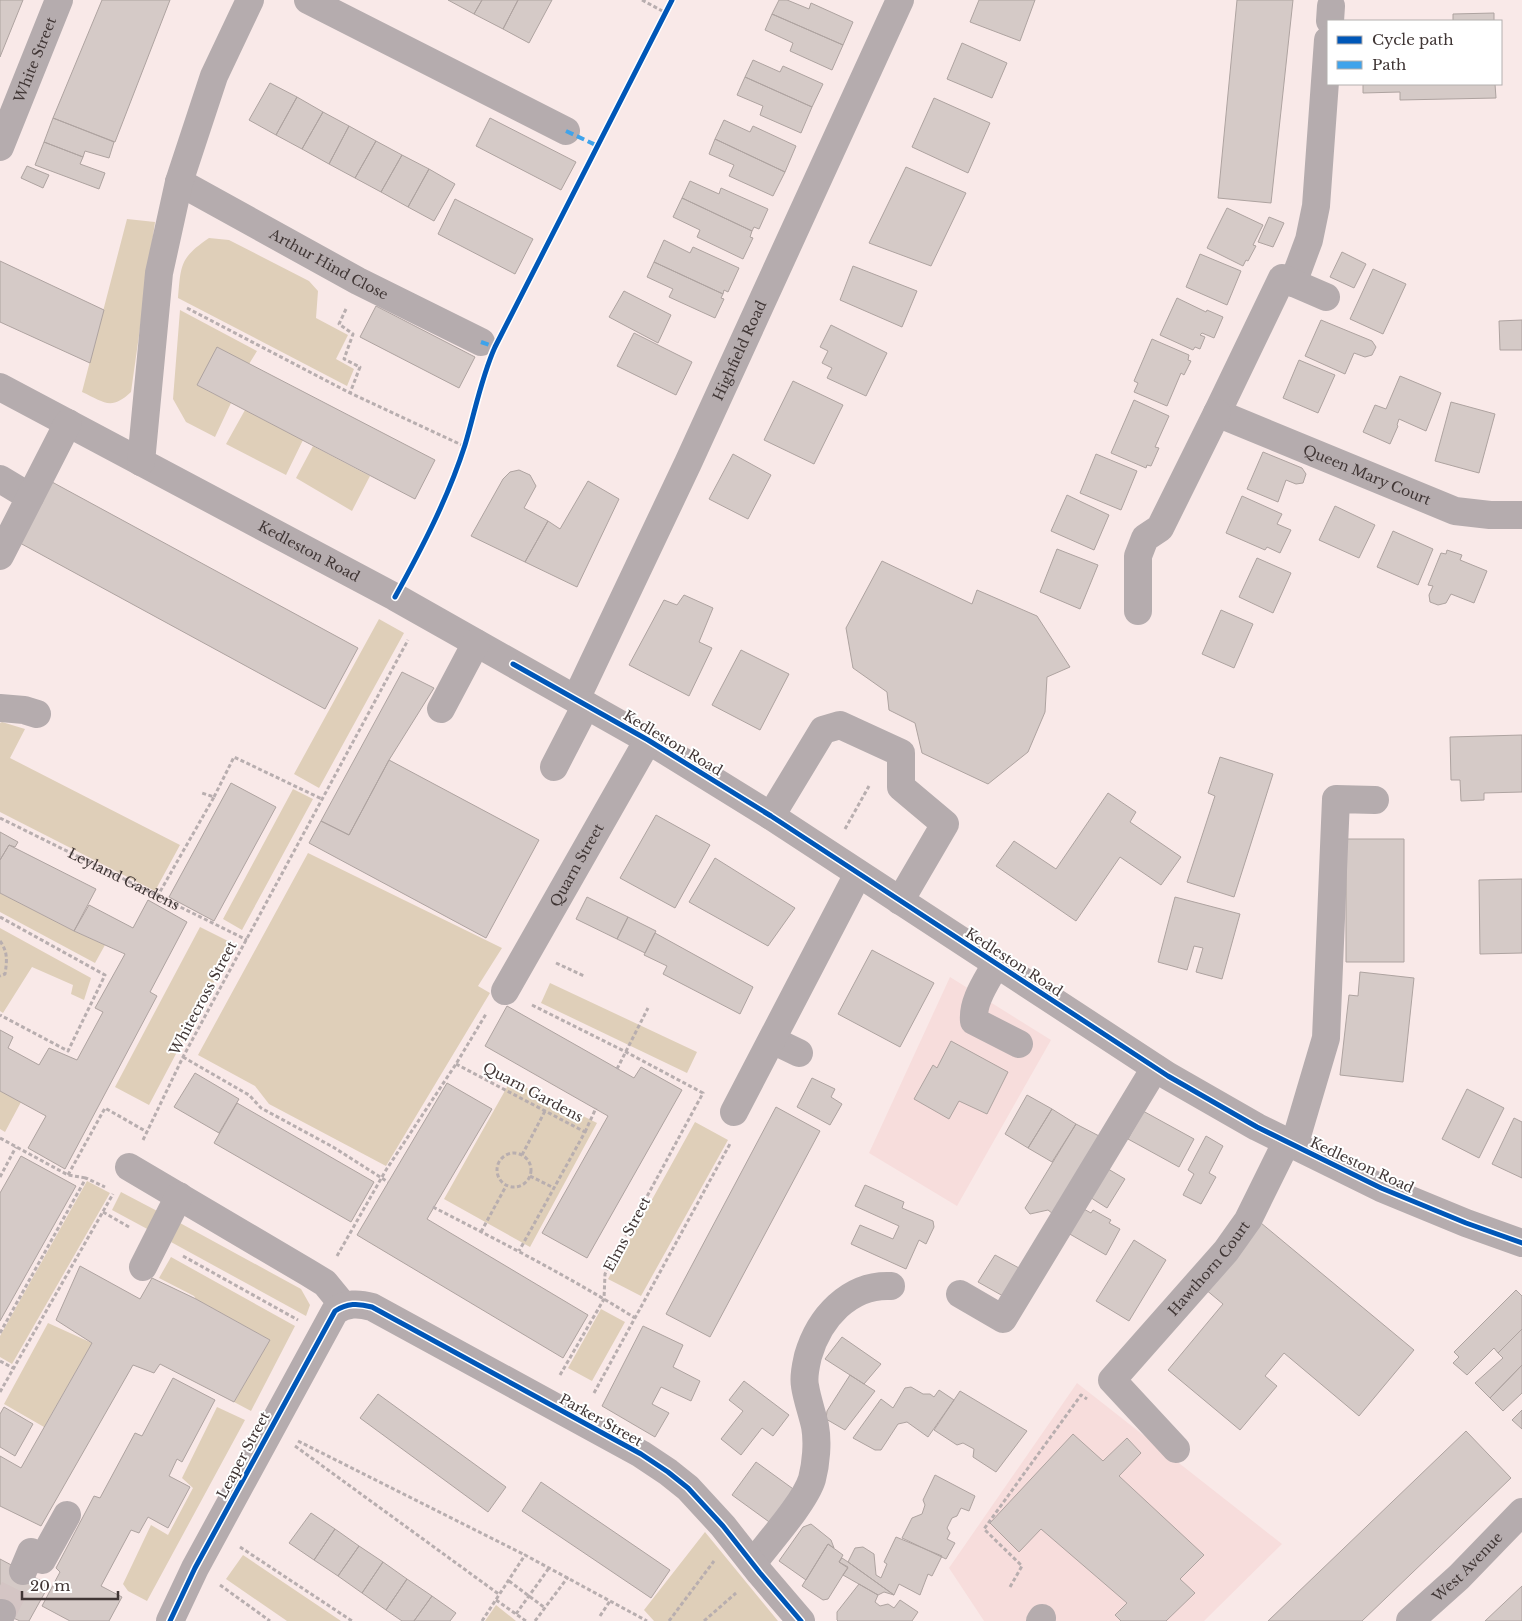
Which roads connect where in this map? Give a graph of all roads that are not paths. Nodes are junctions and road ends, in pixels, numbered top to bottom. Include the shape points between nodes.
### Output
1 (59, 0) edge
2 (250, 0) edge
3 (308, 0) edge
4 (900, 0) edge
5 (1327, 54) edge
6 (566, 131) dead end
7 (0, 147) edge
8 (179, 182) junction
9 (1293, 283) junction
10 (1326, 297) dead end
11 (481, 342) dead end
12 (0, 387) edge
13 (1217, 413) junction
14 (68, 423) junction
15 (141, 462) junction
16 (0, 479) edge
17 (30, 498) junction
18 (1522, 515) edge
19 (0, 556) edge
20 (1138, 611) dead end
21 (476, 643) junction
22 (581, 702) junction
23 (0, 708) edge
24 (441, 708) dead end
25 (37, 714) dead end
26 (648, 740) junction
27 (554, 767) dead end
28 (1375, 800) dead end
29 (770, 816) junction
30 (858, 874) junction
31 (900, 901) junction
32 (996, 964) junction
33 (505, 991) road end
34 (772, 1040) junction
35 (1019, 1044) dead end
36 (799, 1053) dead end
37 (1155, 1068) junction
38 (734, 1124) road end
39 (1290, 1144) junction
40 (129, 1168) road end
41 (179, 1196) junction
42 (1522, 1243) edge
43 (142, 1267) dead end
44 (891, 1286) dead end
45 (960, 1294) dead end
46 (343, 1305) junction
47 (1176, 1449) dead end
48 (1522, 1512) edge
49 (67, 1515) dead end
50 (756, 1568) junction
51 (23, 1571) tunnel mouth
52 (170, 1621) edge
53 (801, 1621) edge
54 (1410, 1621) edge

1 - 7 street, White Street
2 - 8 street via 214,76
3 - 6 street
4 - 22 street, Highfield Road
5 - 9 street via 1316,206 1309,240
8 - 11 street, Arthur Hind Close via 358,281
8 - 15 street via 159,272
9 - 10 street
9 - 13 street via 1282,278
12 - 14 street, Kedleston Road
13 - 18 street, Queen Mary Court via 1455,511
13 - 20 street via 1160,528 1145,538 1138,556
14 - 15 street, Kedleston Road
14 - 17 street
15 - 21 street, Kedleston Road
16 - 17 street
17 - 19 street
21 - 22 street, Kedleston Road
21 - 24 street
22 - 26 street, Kedleston Road
22 - 27 street, Highfield Road
23 - 25 street
26 - 29 street, Kedleston Road
26 - 33 street, Quarn Street
28 - 39 street, Hawthorn Court via 1336,799 1326,1038
29 - 30 street, Kedleston Road
29 - 31 street via 823,730 840,725 901,753 901,787 945,824
30 - 31 street, Kedleston Road
30 - 34 street
31 - 32 street, Kedleston Road
32 - 35 street via 974,1008 974,1021
32 - 37 street, Kedleston Road
34 - 36 street
34 - 38 street
37 - 39 street, Kedleston Road
37 - 45 street via 1003,1319
39 - 42 street, Kedleston Road via 1381,1188
39 - 47 street, Hawthorn Court via 1248,1220 1226,1251 1112,1380
40 - 41 street
41 - 43 street
41 - 46 street via 325,1284
44 - 50 street via 878,1285 862,1290 842,1302 826,1318 812,1344 805,1366 805,1385 816,1429 812,1480
46 - 50 street, Parker Street via 372,1307 641,1454 688,1488
46 - 52 street, Leaper Street via 335,1311 322,1333 215,1530
48 - 54 street, West Avenue
49 - 51 street via 42,1560 32,1552
50 - 53 street, Parker Street

